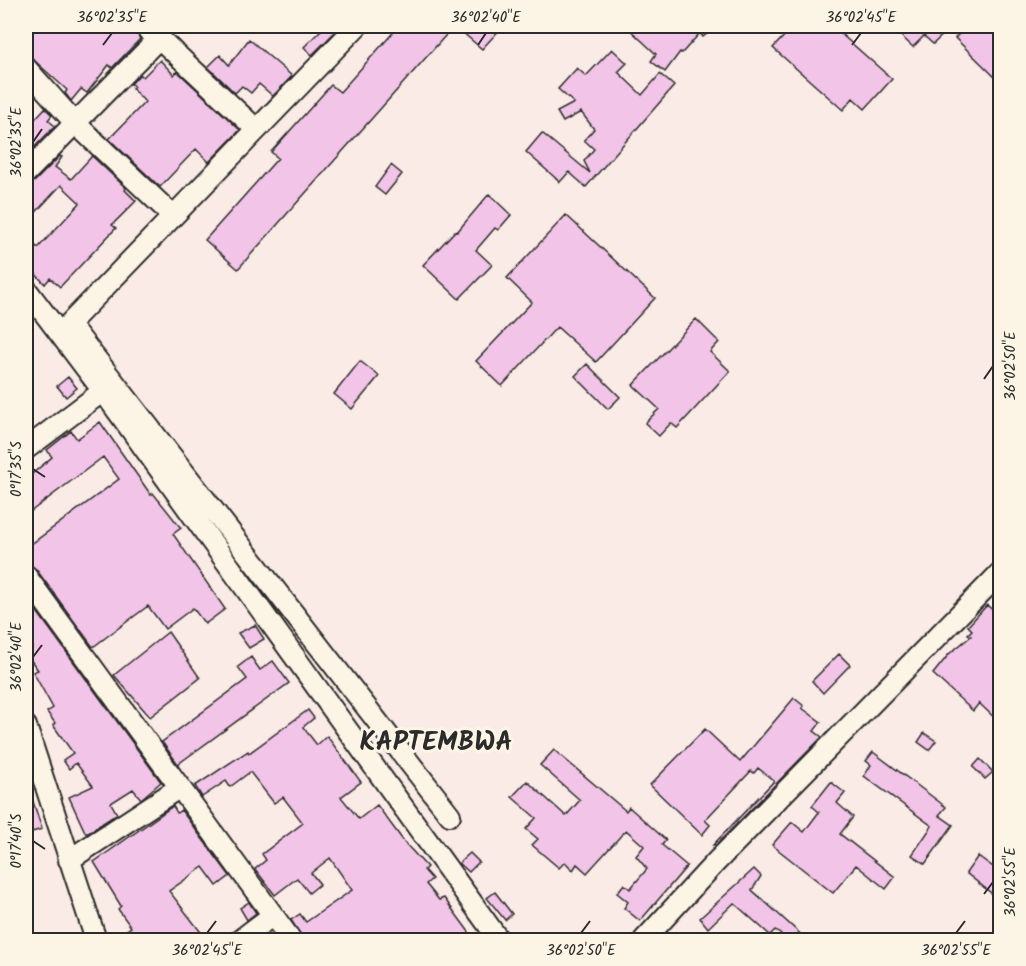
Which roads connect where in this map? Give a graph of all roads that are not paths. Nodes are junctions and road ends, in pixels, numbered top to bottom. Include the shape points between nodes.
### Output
1 (357, 26) edge
2 (150, 33) edge
3 (26, 68) edge
4 (76, 124) junction
5 (256, 129) junction
6 (26, 173) edge
7 (173, 216) junction
8 (26, 290) edge
9 (103, 391) junction
10 (26, 449) edge
11 (1000, 573) edge
12 (26, 576) edge
13 (26, 726) edge
14 (180, 788) junction
15 (450, 815) dead end
16 (69, 860) junction
17 (273, 915) junction
18 (96, 940) edge
19 (240, 940) edge
20 (291, 940) edge
21 (499, 940) edge
22 (644, 940) edge

1 - 5 street
2 - 4 street
2 - 5 street via 164,40
3 - 4 street
4 - 6 street
4 - 7 street
5 - 7 street
7 - 15 street via 69,324
8 - 9 street
9 - 10 street
9 - 21 street
11 - 22 street
12 - 14 street
13 - 16 street
14 - 16 street
14 - 17 street
16 - 18 street
17 - 19 street
17 - 20 street

